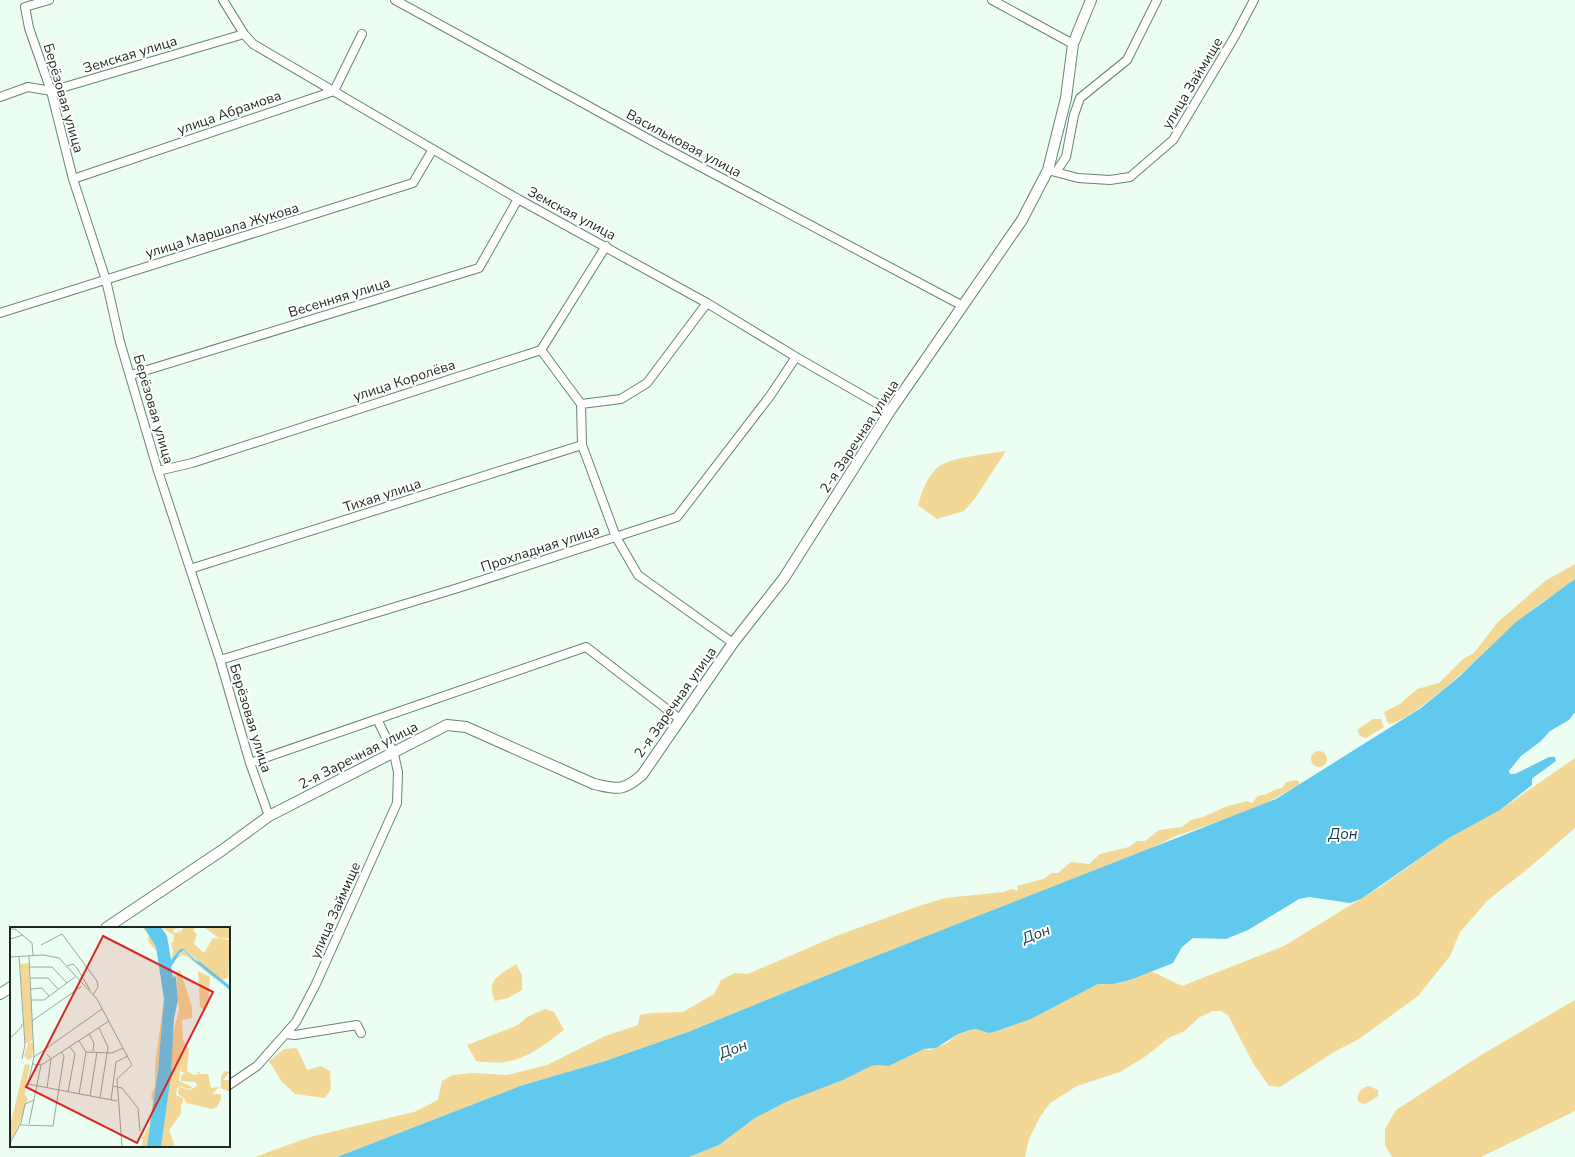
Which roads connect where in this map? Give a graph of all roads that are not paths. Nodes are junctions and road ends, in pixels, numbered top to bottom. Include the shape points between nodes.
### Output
1 (49, 0) edge
2 (223, 0) edge
3 (395, 0) edge
4 (992, 0) edge
5 (1091, 0) edge
6 (1157, 0) edge
7 (1254, 0) edge
8 (244, 34) junction
9 (362, 34) dead end
10 (1073, 44) junction
11 (334, 90) junction
12 (51, 91) junction
13 (0, 97) edge
14 (432, 149) junction
15 (1052, 172) junction
16 (73, 179) junction
17 (518, 199) junction
18 (606, 246) junction
19 (106, 280) junction
20 (707, 303) junction
21 (963, 306) junction
22 (0, 313) edge
23 (541, 350) junction
24 (796, 357) junction
25 (131, 375) junction
26 (581, 404) junction
27 (890, 411) junction
28 (582, 445) junction
29 (158, 471) junction
30 (616, 537) junction
31 (190, 570) junction
32 (733, 643) junction
33 (220, 660) junction
34 (681, 720) junction
35 (378, 721) junction
36 (394, 754) junction
37 (250, 763) junction
38 (269, 816) junction
39 (107, 927) edge
40 (10, 988) edge
41 (0, 994) edge
42 (361, 1033) dead end
43 (286, 1034) junction
44 (230, 1084) edge

1 - 12 street, Берёзовая улица via 25,7 29,28
2 - 8 street, Земская улица
3 - 21 street, Васильковая улица via 665,148
4 - 10 street
5 - 10 street, 2-я Заречная улица
6 - 15 street via 1127,60 1080,98 1066,157
7 - 15 street, улица Займище via 1173,140 1150,160 1130,177 1110,180 1078,178
8 - 11 street, Земская улица via 253,44
8 - 12 street, Земская улица
9 - 11 street
10 - 15 street, 2-я Заречная улица
11 - 14 street, Земская улица
11 - 16 street, улица Абрамова
12 - 13 street, Земская улица via 28,87
12 - 16 street, Берёзовая улица
14 - 17 street, Земская улица
14 - 19 street, улица Маршала Жукова via 413,183
15 - 21 street, 2-я Заречная улица
16 - 19 street, Берёзовая улица
17 - 18 street, Земская улица
17 - 25 street, Весенняя улица via 479,268
18 - 20 street, Земская улица
18 - 23 street
19 - 22 street, улица Маршала Жукова
19 - 25 street, Берёзовая улица via 120,342
20 - 24 street, Земская улица
20 - 26 street via 647,383 620,399
21 - 27 street, 2-я Заречная улица
23 - 26 street
23 - 29 street, улица Королёва via 192,463
24 - 27 street, Земская улица
24 - 30 street, Прохладная улица via 770,396 677,517
25 - 29 street, Берёзовая улица
26 - 28 street
27 - 32 street, 2-я Заречная улица via 784,578
28 - 30 street
28 - 31 street, Тихая улица
29 - 31 street, Берёзовая улица
30 - 32 street via 638,575
30 - 33 street, Прохладная улица
31 - 33 street, Берёзовая улица
32 - 34 street, 2-я Заречная улица
33 - 37 street, Берёзовая улица
34 - 35 street via 586,647
34 - 36 street, 2-я Заречная улица via 642,775 627,787 611,788 594,784 466,726 447,725
35 - 36 street, улица Займище
35 - 37 street
36 - 38 street, 2-я Заречная улица
36 - 43 street, улица Займище via 398,772 398,803 315,986 296,1022
37 - 38 street, Берёзовая улица
38 - 39 street, 2-я Заречная улица
40 - 41 street
42 - 43 street via 357,1025 295,1035
43 - 44 street, улица Займище via 257,1066

